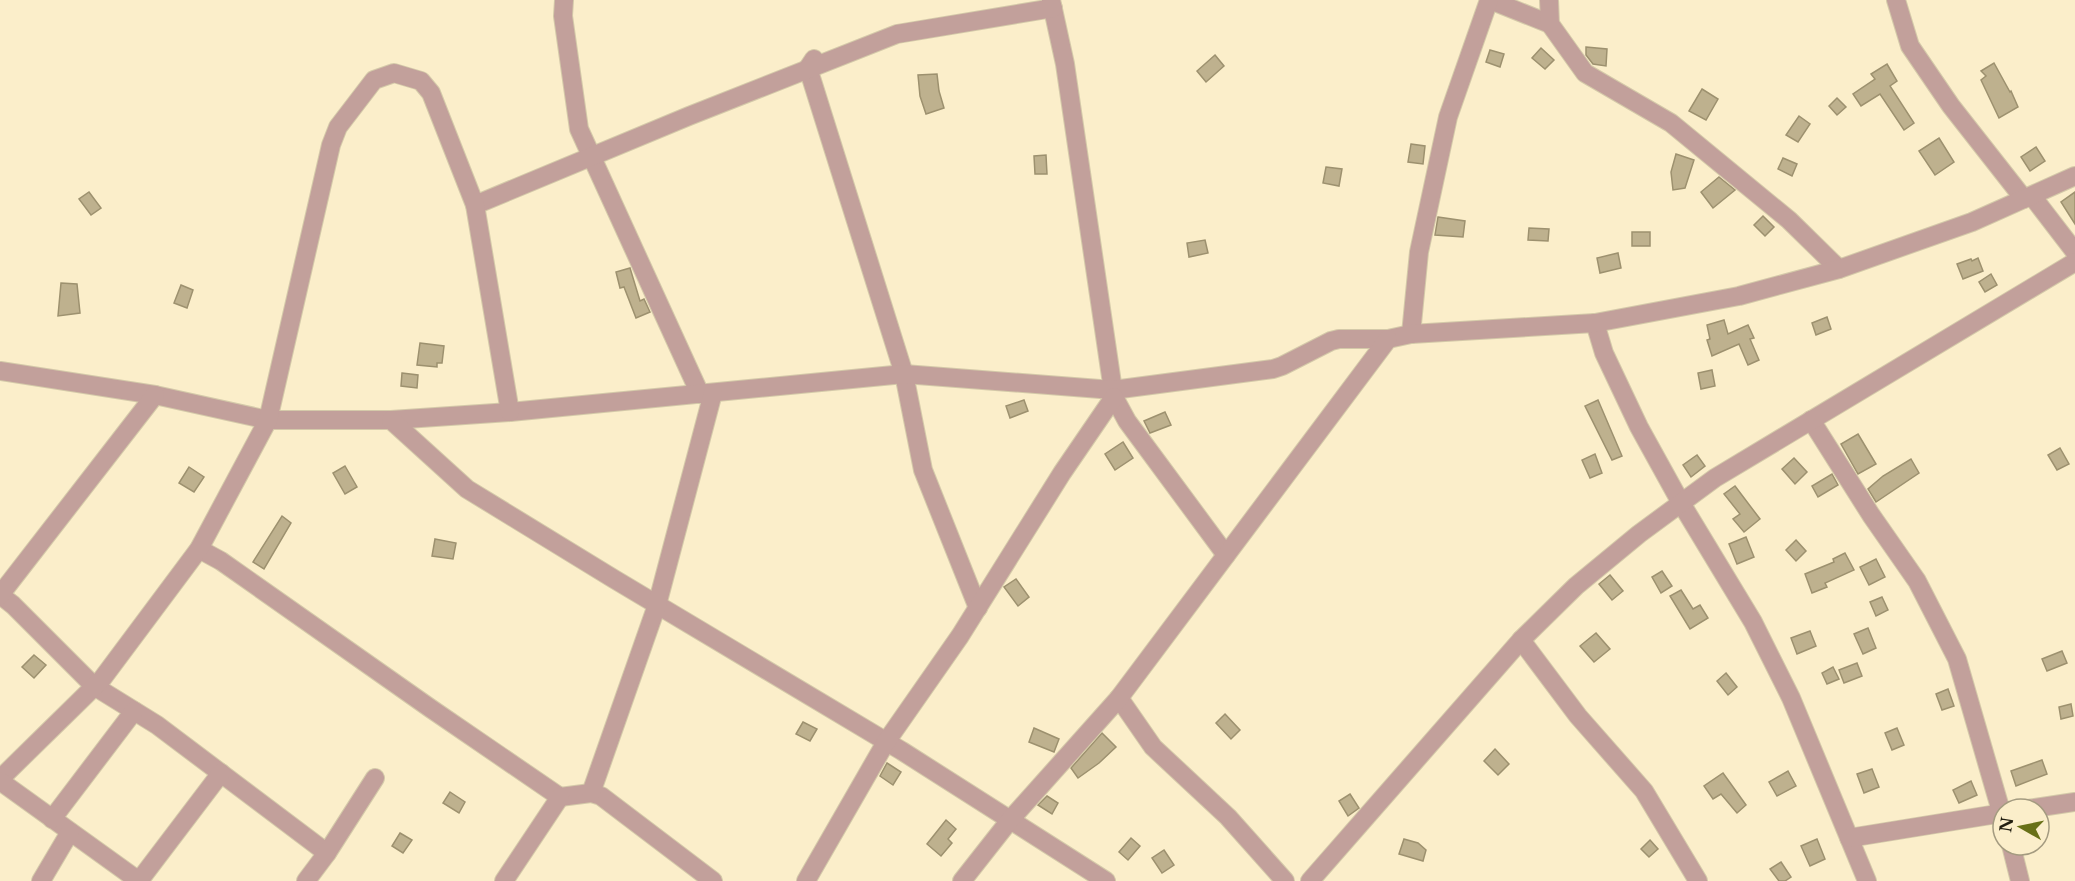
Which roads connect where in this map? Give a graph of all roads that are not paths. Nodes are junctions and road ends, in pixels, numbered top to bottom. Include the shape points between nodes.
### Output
1 (564, 0) edge
2 (1489, 0) edge
3 (1549, 0) edge
4 (1896, 0) edge
5 (1052, 4) edge
6 (1550, 24) junction
7 (812, 63) junction
8 (591, 158) junction
9 (2075, 176) edge
10 (2028, 197) junction
11 (475, 205) junction
12 (2075, 252) edge
13 (2075, 262) edge
14 (1839, 269) junction
15 (1595, 323) junction
16 (1411, 334) junction
17 (1388, 339) junction
18 (0, 371) edge
19 (904, 374) junction
20 (707, 394) junction
21 (1114, 394) junction
22 (155, 395) junction
23 (510, 412) junction
24 (268, 420) junction
25 (391, 420) junction
26 (1811, 420) junction
27 (1681, 503) junction
28 (199, 549) junction
29 (1226, 555) junction
30 (0, 595) edge
31 (657, 605) junction
32 (978, 608) junction
33 (1521, 640) junction
34 (94, 686) junction
35 (1119, 698) junction
36 (134, 711) junction
37 (886, 742) junction
38 (221, 773) junction
39 (375, 778) dead end
40 (0, 780) edge
41 (591, 793) junction
42 (560, 797) junction
43 (1997, 797) edge
44 (2075, 802) edge
45 (2051, 806) edge
46 (1991, 817) edge
47 (52, 819) junction
48 (1010, 820) junction
49 (70, 832) junction
50 (1849, 838) junction
51 (327, 853) junction
52 (2014, 857) edge
53 (41, 881) edge
54 (139, 881) edge
55 (306, 881) edge
56 (504, 881) edge
57 (713, 881) edge
58 (806, 881) edge
59 (962, 881) edge
60 (1106, 881) edge
61 (1285, 881) edge
62 (1310, 881) edge
63 (1698, 881) edge
64 (1867, 881) edge
65 (2020, 881) edge

1 - 8 street via 579,129
2 - 6 street
2 - 16 street via 1445,128 1419,252
3 - 6 street
4 - 10 street via 1910,46 1951,106
5 - 7 street via 897,34
5 - 21 street via 1065,64
6 - 14 street via 1585,73 1671,123 1789,220
7 - 8 street
7 - 19 street
8 - 11 street
8 - 20 street
9 - 10 street
10 - 12 street
10 - 14 street via 1972,222
11 - 23 street
11 - 24 street via 431,93 421,81 394,73 374,80 338,127 331,146
13 - 26 street
14 - 15 street via 1739,296
15 - 16 street
15 - 27 street via 1604,353 1639,427
16 - 17 street
17 - 21 street via 1339,339 1273,369
17 - 29 street
18 - 22 street
19 - 20 street
19 - 21 street
19 - 32 street via 923,470
20 - 23 street
20 - 31 street
21 - 29 street via 1127,421
21 - 32 street
22 - 24 street
22 - 30 street
23 - 25 street
24 - 25 street
24 - 28 street
25 - 31 street via 467,489
26 - 27 street
26 - 43 street via 1917,581 1957,659
27 - 33 street via 1576,586
27 - 50 street via 1758,631 1791,698
28 - 34 street
28 - 42 street
29 - 35 street
30 - 34 street
31 - 37 street
31 - 41 street
32 - 37 street
33 - 62 street
33 - 63 street via 1578,716 1644,791
34 - 36 street
34 - 40 street
35 - 48 street
35 - 61 street via 1153,747 1228,817
36 - 38 street
36 - 47 street
37 - 48 street
37 - 58 street
38 - 51 street
38 - 54 street
39 - 51 street
40 - 47 street
41 - 42 street
41 - 57 street via 601,796
42 - 56 street
44 - 45 street
46 - 50 street
47 - 49 street
48 - 59 street
48 - 60 street
49 - 53 street
49 - 54 street
50 - 64 street
51 - 55 street
52 - 65 street

